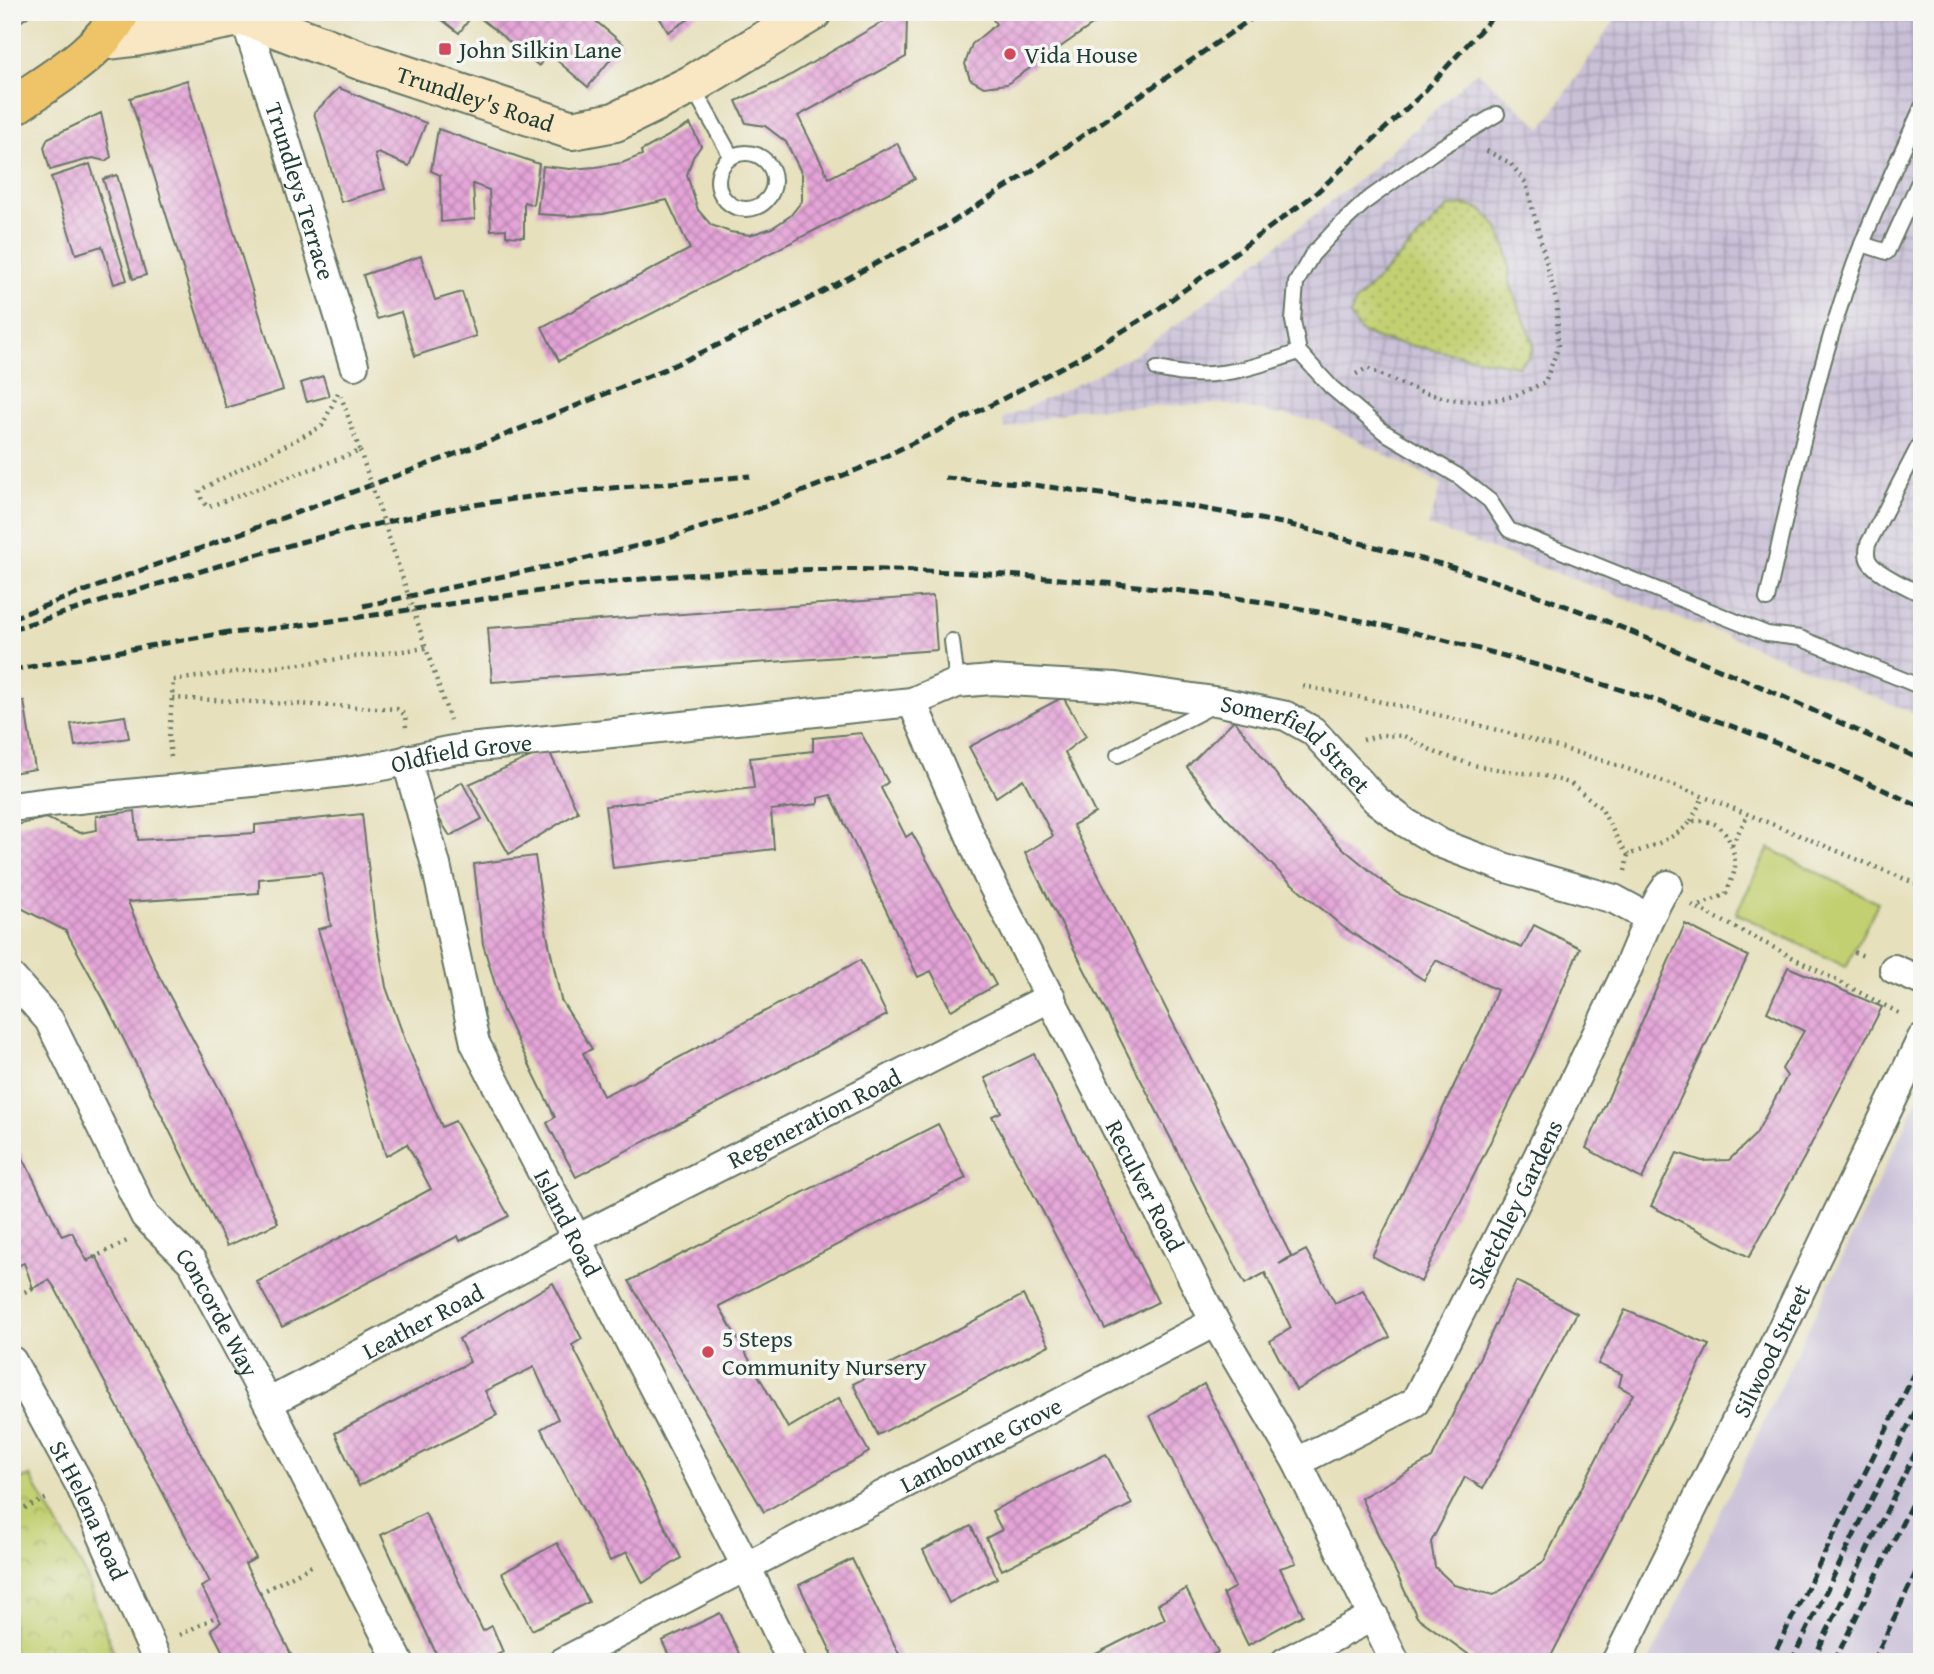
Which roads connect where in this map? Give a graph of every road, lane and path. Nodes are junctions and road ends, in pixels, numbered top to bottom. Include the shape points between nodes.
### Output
1 (812, 12) edge
2 (242, 14) edge
3 (111, 27) edge
4 (691, 85) junction
5 (12, 107) edge
6 (1922, 107) edge
7 (1497, 114) dead end
8 (1470, 130) junction
9 (731, 156) junction
10 (1922, 175) edge
11 (1862, 244) junction
12 (1299, 352) junction
13 (354, 365) dead end
14 (1157, 369) dead end
15 (1331, 387) junction
16 (344, 403) dead end
17 (322, 426) dead end
18 (1922, 440) edge
19 (360, 451) junction
20 (1922, 595) edge
21 (1768, 600) dead end
22 (952, 641) dead end
23 (426, 648) junction
24 (1922, 681) edge
25 (957, 683) junction
26 (1295, 685) dead end
27 (172, 698) junction
28 (912, 702) junction
29 (1221, 702) junction
30 (397, 709) dead end
31 (452, 725) dead end
32 (169, 738) dead end
33 (1334, 754) junction
34 (1118, 755) dead end
35 (409, 760) junction
36 (1703, 797) junction
37 (12, 807) edge
38 (1748, 814) junction
39 (1691, 821) junction
40 (1731, 845) junction
41 (1628, 855) junction
42 (1620, 880) dead end
43 (1922, 887) edge
44 (1660, 899) junction
45 (1698, 906) junction
46 (1894, 969) dead end
47 (12, 978) edge
48 (1922, 981) edge
49 (1051, 997) junction
50 (1916, 1028) edge
51 (136, 1236) dead end
52 (578, 1239) junction
53 (87, 1261) dead end
54 (33, 1288) dead end
55 (12, 1298) edge
56 (1215, 1322) junction
57 (12, 1361) edge
58 (268, 1403) junction
59 (1297, 1462) junction
60 (80, 1485) junction
61 (12, 1514) edge
62 (321, 1560) dead end
63 (746, 1566) junction
64 (260, 1593) dead end
65 (217, 1616) dead end
66 (1374, 1616) junction
67 (174, 1638) dead end
68 (158, 1662) edge
69 (399, 1662) edge
70 (564, 1662) edge
71 (792, 1662) edge
72 (1285, 1662) edge
73 (1395, 1662) edge
74 (1616, 1662) edge

1 - 4 main road, Trundley's Road
2 - 3 main road via 134,37
2 - 4 main road, Trundley's Road via 360,60 572,130 615,122
2 - 13 street, Trundleys Terrace
3 - 5 main road via 68,68
4 - 9 lane
6 - 11 lane
7 - 8 lane
8 - 12 lane via 1366,201 1312,255 1296,283 1293,321
8 - 15 path via 1485,150 1510,163 1526,183 1557,304 1558,348 1545,382 1507,398 1472,403 1434,396 1367,368
9 - 9 lane via 717,180 722,198 738,208 757,208 774,187 771,169 759,155
10 - 11 lane via 1887,252
11 - 21 lane via 1803,440
12 - 14 lane via 1227,372 1189,374
12 - 15 lane
15 - 24 lane via 1384,432 1490,501 1509,530 1768,634 1800,638 1919,686
16 - 19 path
17 - 19 path via 200,490 205,505
18 - 20 lane via 1866,552 1876,569
19 - 23 path, bridge
22 - 25 lane
23 - 27 path via 173,680
23 - 31 path
25 - 28 street, Somerfield Street
25 - 29 street, Somerfield Street via 991,680 1116,687
26 - 36 path via 1495,729 1617,765
27 - 30 path
27 - 32 path
28 - 35 street, Oldfield Grove via 459,749
28 - 49 street, Reculver Road via 987,874
29 - 33 street, Somerfield Street via 1286,716 1313,731
29 - 34 lane
33 - 41 path via 1352,743 1404,736 1473,765 1570,783 1601,808
33 - 44 street, Somerfield Street via 1376,800 1442,844 1503,867 1614,898
35 - 37 street, Oldfield Grove via 362,770
35 - 52 street, Island Road via 475,1043
36 - 38 path
36 - 39 path
38 - 40 path
38 - 43 path
39 - 40 path via 1720,827
39 - 41 path via 1683,831
40 - 45 path via 1735,863 1726,894
41 - 42 path
44 - 45 path
44 - 59 street, Sketchley Gardens via 1415,1402
45 - 50 path
46 - 48 street
47 - 58 street, Concorde Way via 49,1020 145,1216 192,1262
49 - 52 street, Regeneration Road
49 - 56 street, Reculver Road
50 - 74 street, Silwood Street via 1778,1337
51 - 53 path
52 - 58 street, Leather Road
52 - 63 street, Island Road
54 - 55 path
56 - 59 street, Reculver Road
56 - 63 street, Lambourne Grove
57 - 60 street, St Helena Road
58 - 69 street, Concorde Way
59 - 66 street, Reculver Road
60 - 61 path
60 - 68 street, St Helena Road
62 - 64 path
63 - 70 street, Lambourne Grove
63 - 71 street, Island Road
65 - 67 path
66 - 72 street
66 - 73 street, Reculver Road

